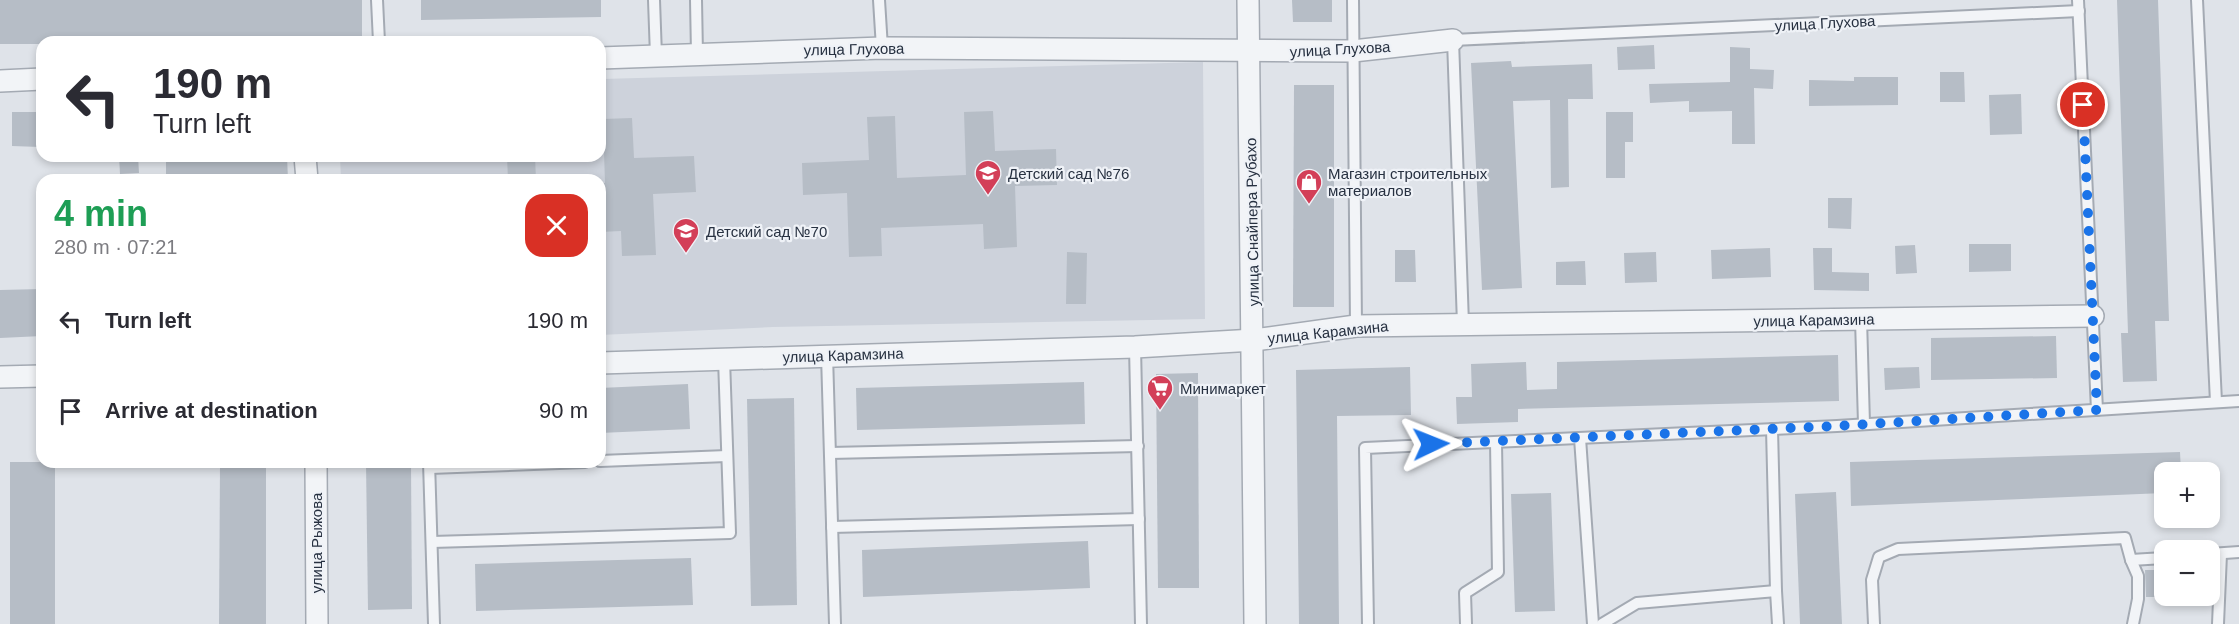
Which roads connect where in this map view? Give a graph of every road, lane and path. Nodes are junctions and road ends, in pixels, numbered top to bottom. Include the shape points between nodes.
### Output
1 (377, 0) edge
2 (654, 0) edge
3 (696, 0) edge
4 (879, 0) edge
5 (1248, 0) edge
6 (1353, 0) edge
7 (2197, 0) edge
8 (2079, 6) edge
9 (379, 36) edge
10 (1453, 40) junction
11 (882, 48) junction
12 (1353, 51) junction
13 (1249, 52) junction
14 (697, 54) junction
15 (656, 56) junction
16 (606, 58) edge
17 (36, 79) edge
18 (0, 81) edge
19 (2093, 316) junction
20 (1862, 319) junction
21 (1462, 324) junction
22 (1356, 326) junction
23 (1254, 340) junction
24 (1135, 347) junction
25 (827, 356) junction
26 (724, 359) junction
27 (606, 363) edge
28 (36, 376) edge
29 (0, 377) edge
30 (2239, 401) edge
31 (2216, 402) junction
32 (2097, 410) junction
33 (1864, 424) junction
34 (1772, 429) junction
35 (1580, 438) junction
36 (1496, 441) junction
37 (1138, 446) junction
38 (830, 453) junction
39 (727, 456) junction
40 (606, 461) edge
41 (316, 468) edge
42 (430, 468) edge
43 (1138, 519) junction
44 (832, 527) junction
45 (432, 542) junction
46 (2239, 552) edge
47 (2220, 554) edge
48 (2154, 559) edge
49 (2131, 560) junction
50 (1776, 591) junction
51 (2217, 606) edge
52 (316, 624) edge
53 (434, 624) edge
54 (835, 624) edge
55 (1141, 624) edge
56 (1256, 624) edge
57 (1368, 624) edge
58 (1466, 624) edge
59 (1593, 624) edge
60 (1602, 624) edge
61 (1778, 624) edge
62 (1874, 624) edge
63 (2133, 624) edge
64 (2218, 624) edge

1 - 9 lane
2 - 15 lane
3 - 14 lane
4 - 11 lane
5 - 13 street, улица Снайпера Рубахо
6 - 12 lane
7 - 31 lane
8 - 10 lane, улица Глухова
8 - 19 lane
10 - 12 street, улица Глухова
10 - 21 lane
11 - 13 street, улица Глухова via 1210,48
11 - 14 street, улица Глухова
12 - 13 street, улица Глухова
12 - 22 lane
13 - 23 street, улица Снайпера Рубахо
14 - 15 street, улица Глухова
15 - 16 street, улица Глухова
17 - 18 street
19 - 20 street, улица Карамзина
19 - 32 lane
20 - 21 street, улица Карамзина
20 - 33 lane
21 - 22 street, улица Карамзина
22 - 23 street, улица Карамзина
23 - 24 street, улица Карамзина
23 - 56 street, улица Снайпера Рубахо
24 - 25 street, улица Карамзина
24 - 37 lane
25 - 26 street, улица Карамзина
25 - 38 lane
26 - 27 street, улица Карамзина
26 - 39 lane
28 - 29 street
30 - 31 lane
31 - 32 lane
32 - 33 lane
33 - 34 lane
34 - 35 lane
34 - 50 lane
35 - 36 lane
35 - 59 lane
36 - 57 lane via 1365,447
36 - 58 lane via 1498,572 1465,593
37 - 38 lane
37 - 43 lane
38 - 44 lane
39 - 40 lane
39 - 45 lane via 730,533
41 - 52 street, улица Рыжова
42 - 45 lane
43 - 44 lane
43 - 55 lane
44 - 54 lane
45 - 53 lane
46 - 47 lane
48 - 49 lane
49 - 62 lane via 2125,538 1898,549 1879,557 1872,580
49 - 63 lane via 2138,576
50 - 60 lane via 1637,603
50 - 61 lane
51 - 64 lane

